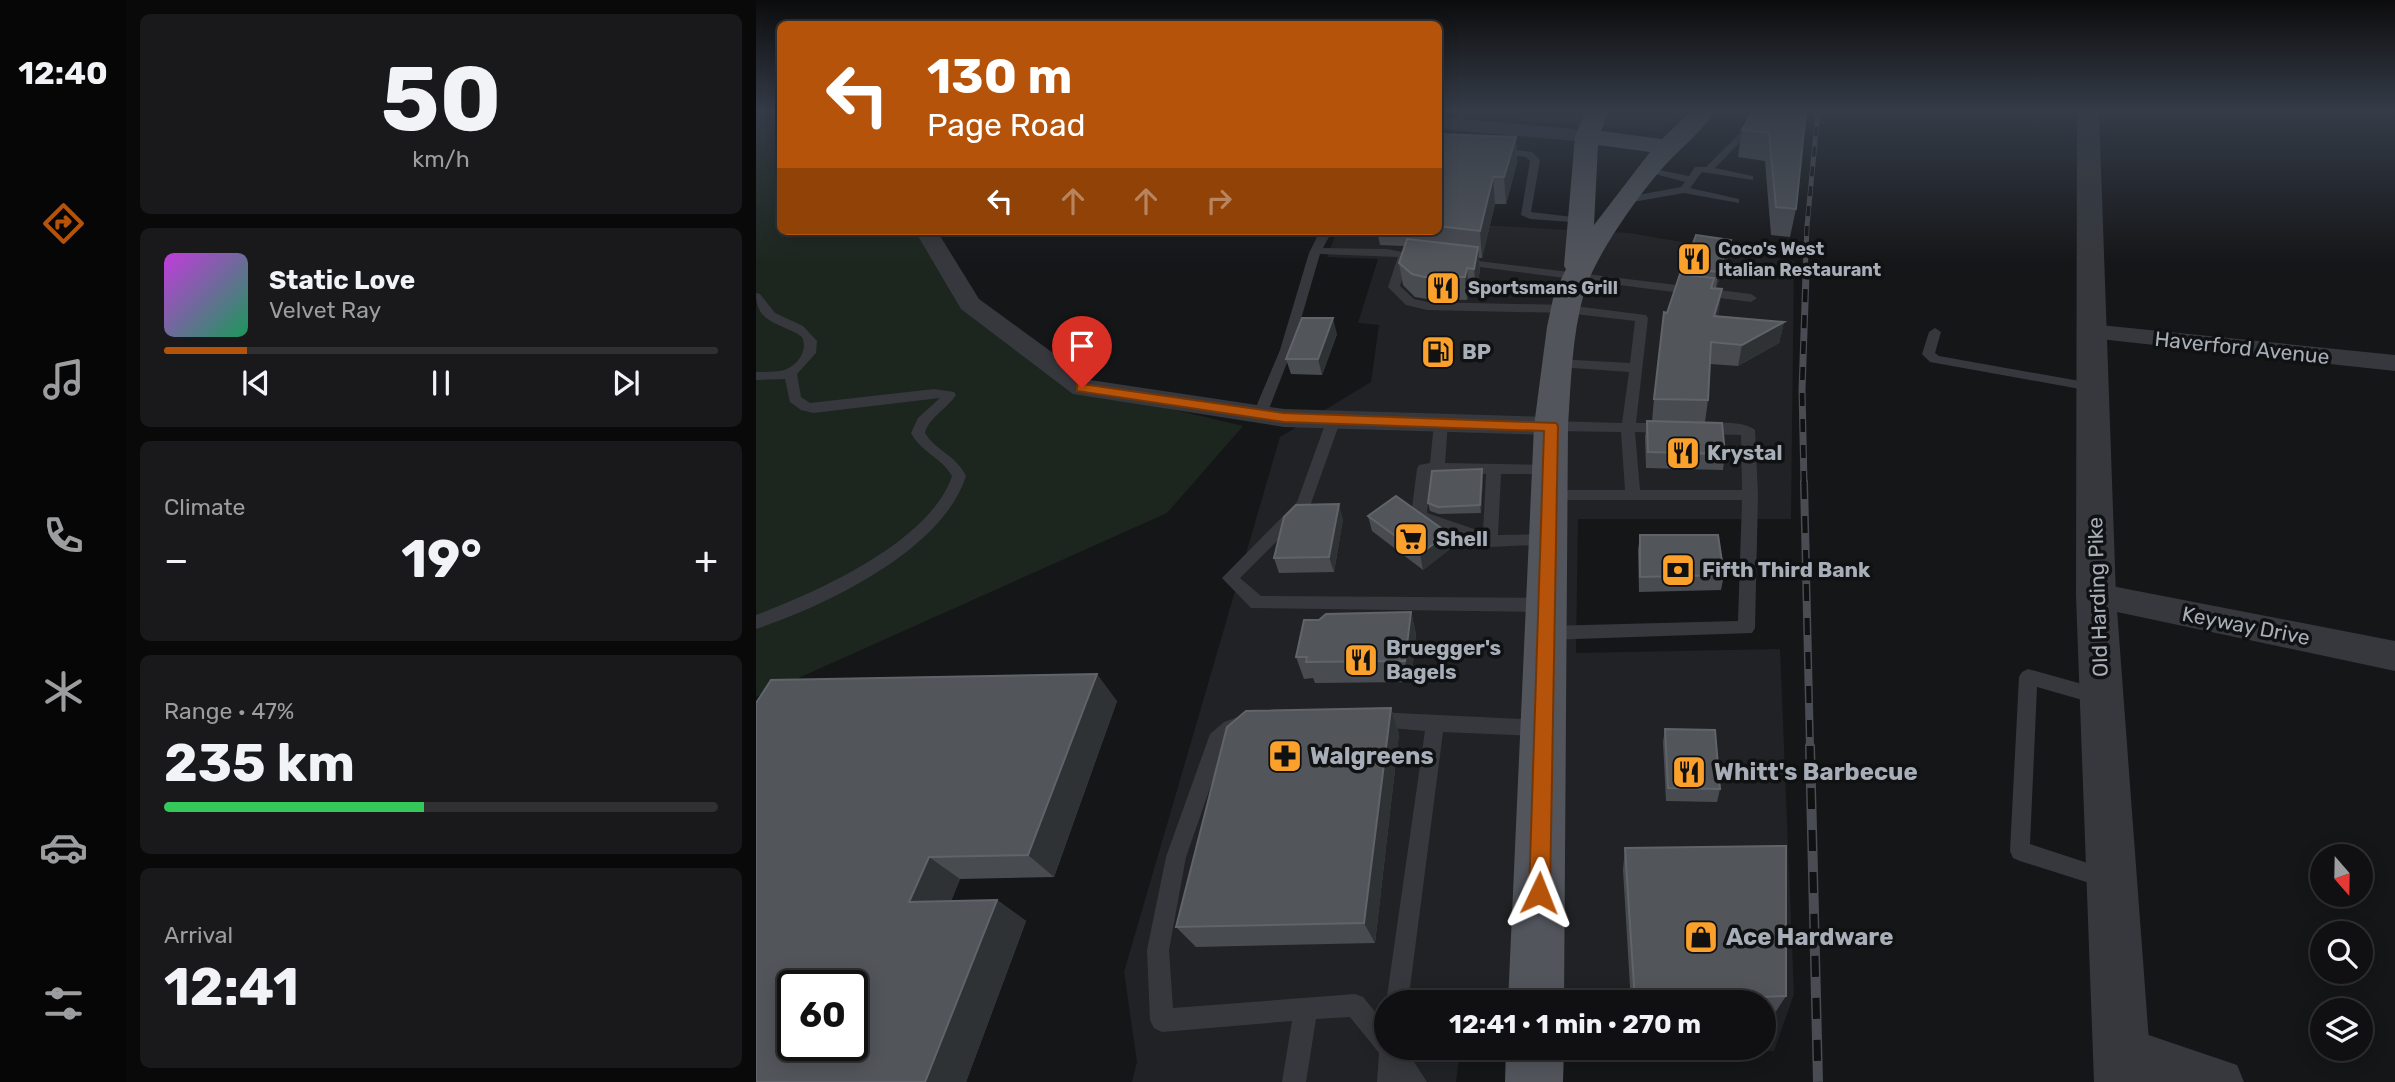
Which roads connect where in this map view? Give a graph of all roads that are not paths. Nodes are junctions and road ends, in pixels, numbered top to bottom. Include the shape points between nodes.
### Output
1 (1535, 161) edge
2 (1585, 161) edge
3 (1652, 161) edge
4 (1716, 161) edge
5 (2088, 161) edge
6 (1644, 170) junction
7 (1708, 170) junction
8 (1749, 178) dead end
9 (1691, 180) junction
10 (1684, 190) junction
11 (1621, 201) junction
12 (1735, 201) dead end
13 (1581, 221) junction
14 (928, 235) edge
15 (1324, 235) edge
16 (1316, 251) junction
17 (1404, 255) junction
18 (1424, 258) edge
19 (1447, 261) edge
20 (1577, 275) junction
21 (756, 297) edge
22 (1751, 298) dead end
23 (1566, 309) junction
24 (1935, 332) dead end
25 (2090, 332) junction
26 (1557, 363) junction
27 (2395, 363) edge
28 (1636, 368) junction
29 (787, 374) junction
30 (756, 376) edge
31 (2091, 387) junction
32 (1260, 414) junction
33 (1334, 419) junction
34 (1441, 423) junction
35 (1551, 426) junction
36 (1628, 427) junction
37 (1437, 468) junction
38 (1494, 469) junction
39 (1633, 495) junction
40 (1750, 495) junction
41 (1550, 502) junction
42 (1490, 541) junction
43 (2096, 596) junction
44 (1547, 619) junction
45 (756, 622) edge
46 (2395, 656) edge
47 (2102, 698) junction
48 (1264, 715) edge
49 (1356, 719) edge
50 (1435, 723) junction
51 (1544, 728) junction
52 (2112, 881) junction
53 (1399, 990) edge
54 (1536, 990) edge
55 (1306, 1009) junction
56 (1374, 1028) edge
57 (1389, 1060) edge
58 (1399, 1060) edge
59 (1535, 1060) edge
60 (2122, 1065) edge
61 (1294, 1082) edge
62 (1389, 1082) edge
63 (1415, 1082) edge
64 (1534, 1082) edge
65 (2220, 1082) edge

1 - 13 lane via 1525,212
2 - 13 main road
3 - 6 main road
4 - 7 lane
5 - 25 street, Old Harding Pike
6 - 9 lane
6 - 11 main road
7 - 8 lane
7 - 9 lane via 1699,169
9 - 10 lane
10 - 11 lane
10 - 12 lane
11 - 20 main road
13 - 20 main road
14 - 32 street via 970,304 1082,388
15 - 16 lane
16 - 17 lane
16 - 32 lane via 1286,350
17 - 18 lane
17 - 23 lane via 1394,287 1409,302
19 - 20 lane
20 - 22 lane
20 - 23 main road
21 - 29 lane via 772,317 801,330 808,340 807,360
23 - 26 main road
23 - 28 lane via 1642,318
24 - 31 lane via 1928,354 1935,359
25 - 27 street, Haverford Avenue
25 - 31 street, Old Harding Pike
26 - 28 lane
26 - 35 main road
28 - 36 lane
29 - 30 lane
29 - 45 lane via 793,378 795,399 806,407 949,395 920,422 918,433 959,476 937,514 864,575
31 - 43 street, Old Harding Pike
32 - 33 street
33 - 34 street
33 - 44 lane via 1304,505 1230,578 1257,603
34 - 35 street
34 - 37 lane
35 - 36 lane
35 - 41 main road
36 - 39 lane
36 - 40 lane via 1748,430
37 - 38 lane via 1457,473
37 - 42 lane via 1424,469 1419,516 1452,521
38 - 41 lane
38 - 42 lane
39 - 40 lane
39 - 41 lane
40 - 44 lane via 1746,628
41 - 42 lane
41 - 44 main road
43 - 46 street, Keyway Drive
43 - 47 street, Old Harding Pike
44 - 51 main road
47 - 52 street, Old Harding Pike
47 - 52 lane via 2028,677 2020,851
48 - 55 lane via 1231,728 1217,740 1176,857 1158,950 1162,1020
49 - 50 lane
50 - 51 lane
50 - 53 lane
51 - 54 main road
52 - 60 street, Old Harding Pike
55 - 56 lane via 1355,1005
55 - 61 lane
57 - 62 lane
58 - 63 lane
59 - 64 main road
60 - 65 street

